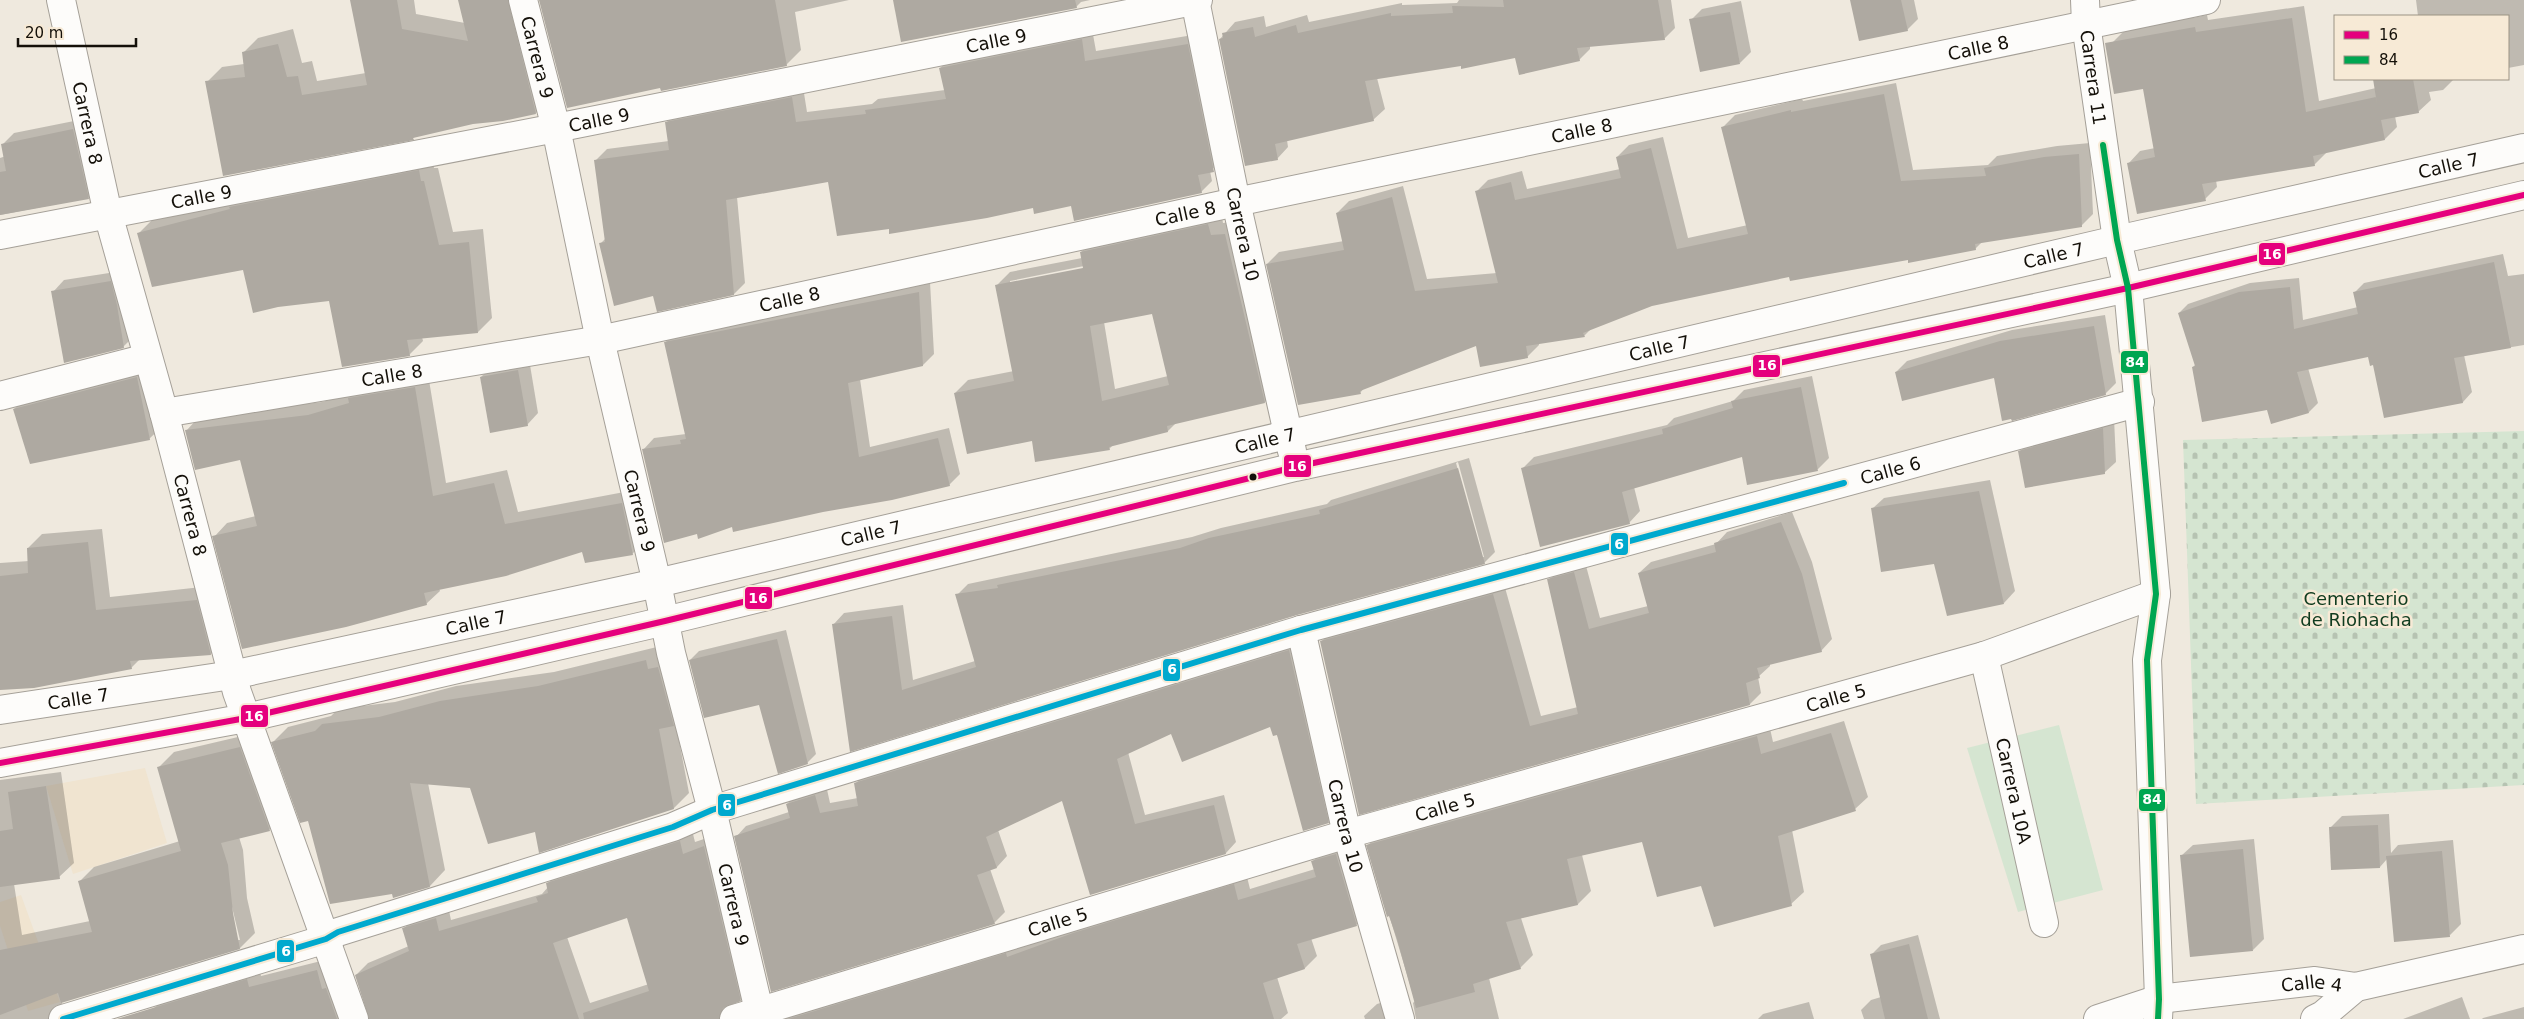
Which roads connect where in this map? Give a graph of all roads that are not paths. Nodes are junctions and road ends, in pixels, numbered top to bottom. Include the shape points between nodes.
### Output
1 (61, 0) edge
2 (523, 0) edge
3 (1196, 0) edge
4 (2206, 0) edge
5 (2085, 12) edge
6 (556, 128) junction
7 (2524, 148) edge
8 (2524, 195) edge
9 (1236, 202) junction
10 (108, 214) junction
11 (0, 235) edge
12 (2117, 240) junction
13 (2128, 288) junction
14 (600, 340) junction
15 (147, 358) junction
16 (0, 396) edge
17 (2140, 402) junction
18 (164, 413) junction
19 (1289, 434) junction
20 (1295, 467) junction
21 (657, 583) junction
22 (2156, 594) junction
23 (665, 621) junction
24 (1301, 630) junction
25 (1984, 656) junction
26 (232, 675) junction
27 (0, 710) edge
28 (246, 718) junction
29 (0, 763) edge
30 (712, 810) junction
31 (1347, 834) junction
32 (2044, 923) dead end
33 (326, 938) junction
34 (2524, 949) edge
35 (2356, 987) junction
36 (2159, 1009) edge
37 (751, 1016) edge
38 (63, 1019) edge
39 (354, 1019) edge
40 (1400, 1019) edge
41 (2098, 1019) edge
42 (2314, 1019) edge

1 - 10 street, Carrera 8
2 - 6 street, Carrera 9
3 - 6 street, Calle 9
3 - 9 street, Carrera 10
4 - 5 street, Calle 8
5 - 9 street, Calle 8
5 - 12 street, Carrera 11
6 - 10 street, Calle 9
6 - 14 street, Carrera 9
7 - 12 street, Calle 7
8 - 13 street, Calle 7
9 - 14 street, Calle 8
9 - 19 street, Carrera 10
10 - 11 street, Calle 9
10 - 15 street, Carrera 8
12 - 13 street, Carrera 11
12 - 19 street, Calle 7
13 - 17 street, Carrera 11
13 - 20 street, Calle 7
14 - 18 street, Calle 8
14 - 21 street, Carrera 9
15 - 16 street
15 - 18 street, Carrera 8
17 - 22 street, Carrera 11
17 - 24 street, Calle 6
18 - 26 street, Carrera 8
19 - 20 street, Carrera 10
19 - 21 street, Calle 7
20 - 23 street, Calle 7
21 - 23 street, Carrera 9
21 - 26 street, Calle 7
22 - 25 street, Calle 5
22 - 36 street, Carrera 11 via 2147,660
23 - 28 street, Calle 7
23 - 30 street, Carrera 9
24 - 30 street, Calle 6
24 - 31 street, Carrera 10
25 - 31 street, Calle 5
25 - 32 street, Carrera 10A
26 - 27 street, Calle 7
26 - 28 street, Carrera 8
28 - 29 street, Calle 7
28 - 33 street, Carrera 8
30 - 33 street, Calle 6 via 673,827
30 - 37 street, Carrera 9
31 - 37 street, Calle 5
31 - 40 street, Carrera 10
33 - 38 street, Calle 6
33 - 39 street, Carrera 8
34 - 35 street, Calle 4
35 - 36 street, Calle 4 via 2315,981
35 - 42 street
36 - 41 street, Calle 4

